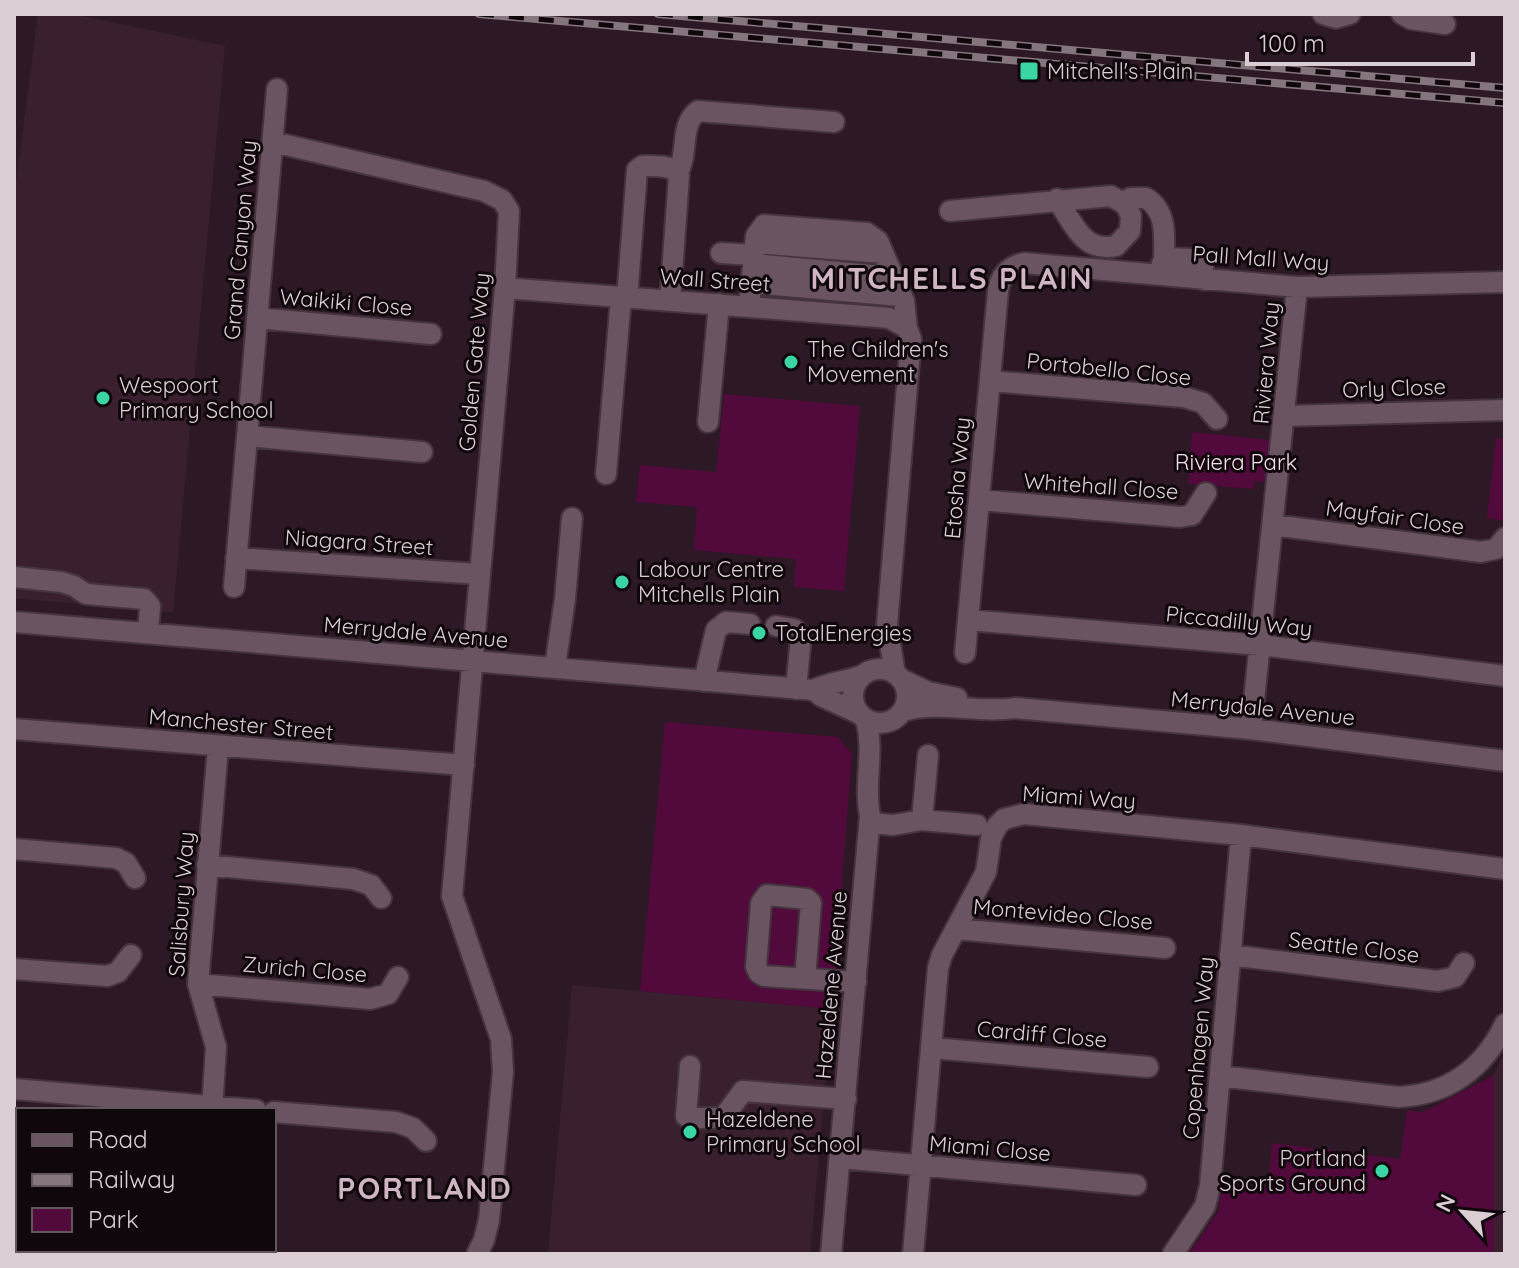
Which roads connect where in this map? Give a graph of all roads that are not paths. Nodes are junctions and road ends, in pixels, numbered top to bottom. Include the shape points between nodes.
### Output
1 (1323, 14) edge
2 (1350, 14) edge
3 (1402, 14) edge
4 (1445, 24) dead end
5 (277, 89) dead end
6 (834, 122) dead end
7 (273, 142) junction
8 (678, 172) junction
9 (1057, 199) junction
10 (1123, 202) junction
11 (950, 211) dead end
12 (721, 253) dead end
13 (754, 258) junction
14 (1014, 266) joint
15 (1162, 268) junction
16 (890, 270) junction
17 (1505, 282) edge
18 (1297, 287) junction
19 (505, 288) junction
20 (624, 298) junction
21 (670, 301) junction
22 (719, 304) junction
23 (749, 306) junction
24 (257, 318) junction
25 (431, 334) dead end
26 (909, 334) junction
27 (990, 381) junction
28 (1505, 410) edge
29 (1285, 416) junction
30 (1217, 419) dead end
31 (708, 422) dead end
32 (247, 436) junction
33 (422, 452) dead end
34 (606, 474) dead end
35 (1206, 493) dead end
36 (979, 500) junction
37 (572, 518) dead end
38 (1273, 525) junction
39 (1505, 538) edge
40 (236, 558) junction
41 (479, 574) junction
42 (14, 577) edge
43 (234, 587) dead end
44 (968, 620) junction
45 (14, 622) edge
46 (750, 624) dead end
47 (887, 625) junction
48 (776, 626) dead end
49 (148, 633) junction
50 (1260, 645) junction
51 (965, 653) dead end
52 (473, 661) junction
53 (555, 667) junction
54 (867, 673) junction
55 (898, 676) junction
56 (1505, 676) edge
57 (704, 681) junction
58 (805, 690) junction
59 (1015, 708) junction
60 (900, 714) junction
61 (863, 716) junction
62 (14, 729) edge
63 (1251, 729) junction
64 (218, 747) junction
65 (928, 755) dead end
66 (1505, 761) edge
67 (464, 765) junction
68 (870, 820) junction
69 (922, 820) junction
70 (977, 825) dead end
71 (1241, 835) junction
72 (14, 849) edge
73 (207, 865) junction
74 (1505, 869) edge
75 (135, 878) dead end
76 (381, 898) dead end
77 (956, 929) junction
78 (1165, 948) dead end
79 (131, 955) dead end
80 (1230, 955) junction
81 (1464, 963) dead end
82 (14, 969) edge
83 (398, 977) dead end
84 (805, 979) dead end
85 (856, 982) junction
86 (198, 984) junction
87 (1505, 1024) edge
88 (932, 1048) junction
89 (690, 1066) dead end
90 (1148, 1067) dead end
91 (1220, 1076) junction
92 (14, 1089) edge
93 (846, 1099) junction
94 (212, 1108) edge
95 (276, 1112) edge
96 (426, 1141) dead end
97 (840, 1158) junction
98 (922, 1166) junction
99 (1136, 1185) dead end
100 (477, 1254) edge
101 (831, 1254) edge
102 (913, 1254) edge
103 (1173, 1254) edge

1 - 2 street
3 - 4 street
5 - 7 street, Grand Canyon Way
6 - 8 street via 698,111 688,123
7 - 19 street, Golden Gate Way via 496,195 509,216
7 - 24 street, Grand Canyon Way
8 - 20 street via 648,166 637,170
8 - 21 street
9 - 10 street via 1111,196
9 - 10 street via 1085,240 1100,248 1116,246 1130,231 1131,216
9 - 11 street
10 - 15 street via 1146,198 1160,210
12 - 13 street
13 - 16 street
13 - 16 street
13 - 23 street
14 - 15 street, Pall Mall Way
14 - 27 street, Etosha Way via 999,285
15 - 18 street, Pall Mall Way via 1203,280
16 - 26 street via 906,309
17 - 18 street, Pall Mall Way
18 - 29 street, Riviera Way
19 - 20 street, Wall Street
19 - 41 street, Golden Gate Way
20 - 21 street, Wall Street
20 - 34 street
21 - 22 street, Wall Street
22 - 23 street, Wall Street
22 - 31 street
23 - 26 street, Wall Street via 889,318
24 - 25 street, Waikiki Close
24 - 32 street, Grand Canyon Way
26 - 47 street
27 - 30 street, Portobello Close via 1184,397 1203,403
27 - 36 street, Etosha Way
28 - 29 street, Orly Close
29 - 38 street, Riviera Way
32 - 33 street
32 - 40 street, Grand Canyon Way
35 - 36 street, Whitehall Close via 1187,517
36 - 44 street, Etosha Way
37 - 53 street
38 - 39 street, Mayfair Close via 1481,552 1496,549
38 - 50 street, Riviera Way
40 - 41 street, Niagara Street
40 - 43 street, Grand Canyon Way
41 - 52 street, Golden Gate Way
42 - 49 street via 61,582 86,594 144,599 150,606
44 - 50 street, Piccadilly Way
44 - 51 street, Etosha Way
45 - 49 street, Merrydale Avenue
46 - 57 street via 726,622 716,630
47 - 54 street
47 - 55 street
48 - 58 street via 794,629 801,637
49 - 52 street, Merrydale Avenue
50 - 56 street, Piccadilly Way
50 - 63 street, Riviera Way
52 - 53 street, Merrydale Avenue
52 - 67 street, Golden Gate Way
53 - 57 street, Merrydale Avenue
54 - 55 street via 887,670
54 - 58 street, Merrydale Avenue
54 - 61 street via 854,690 855,707
55 - 59 street, Merrydale Avenue via 944,696
55 - 60 street via 907,695
57 - 58 street, Merrydale Avenue
58 - 61 street, Merrydale Avenue
59 - 60 street, Merrydale Avenue via 925,707
59 - 63 street, Merrydale Avenue
60 - 61 street via 882,723
60 - 68 street, Hazeldene Avenue via 882,751
61 - 68 street, Hazeldene Avenue via 871,752
62 - 64 street, Manchester Street
63 - 66 street, Merrydale Avenue
64 - 67 street, Manchester Street
64 - 73 street, Salisbury Way
65 - 69 street
67 - 100 street, Golden Gate Way via 452,896 497,1022 503,1058 489,1220
68 - 69 street via 893,825
68 - 85 street, Hazeldene Avenue
69 - 70 street
71 - 74 street, Miami Way
71 - 77 street, Miami Way via 1014,815 993,832 986,872
71 - 80 street, Copenhagen Way
72 - 75 street via 116,858
73 - 76 street via 353,879 371,885
73 - 86 street, Salisbury Way
77 - 78 street, Montevideo Close
77 - 88 street, Miami Way via 938,968
79 - 82 street via 118,972 107,976
80 - 81 street, Seattle Close via 1438,981 1455,977
80 - 91 street, Copenhagen Way
83 - 86 street, Zurich Close via 388,994 370,999
84 - 85 street
85 - 93 street, Hazeldene Avenue
86 - 94 street, Salisbury Way via 216,1047
87 - 91 street via 1479,1064 1424,1094 1398,1097
88 - 90 street, Cardiff Close
88 - 98 street, Miami Way
89 - 93 street via 689,1118 723,1118 741,1091
91 - 103 street, Copenhagen Way via 1208,1196
92 - 94 street
93 - 97 street, Hazeldene Avenue
95 - 96 street via 396,1122 413,1128
97 - 98 street, Miami Close
97 - 101 street, Hazeldene Avenue
98 - 99 street, Miami Close
98 - 102 street, Miami Way

